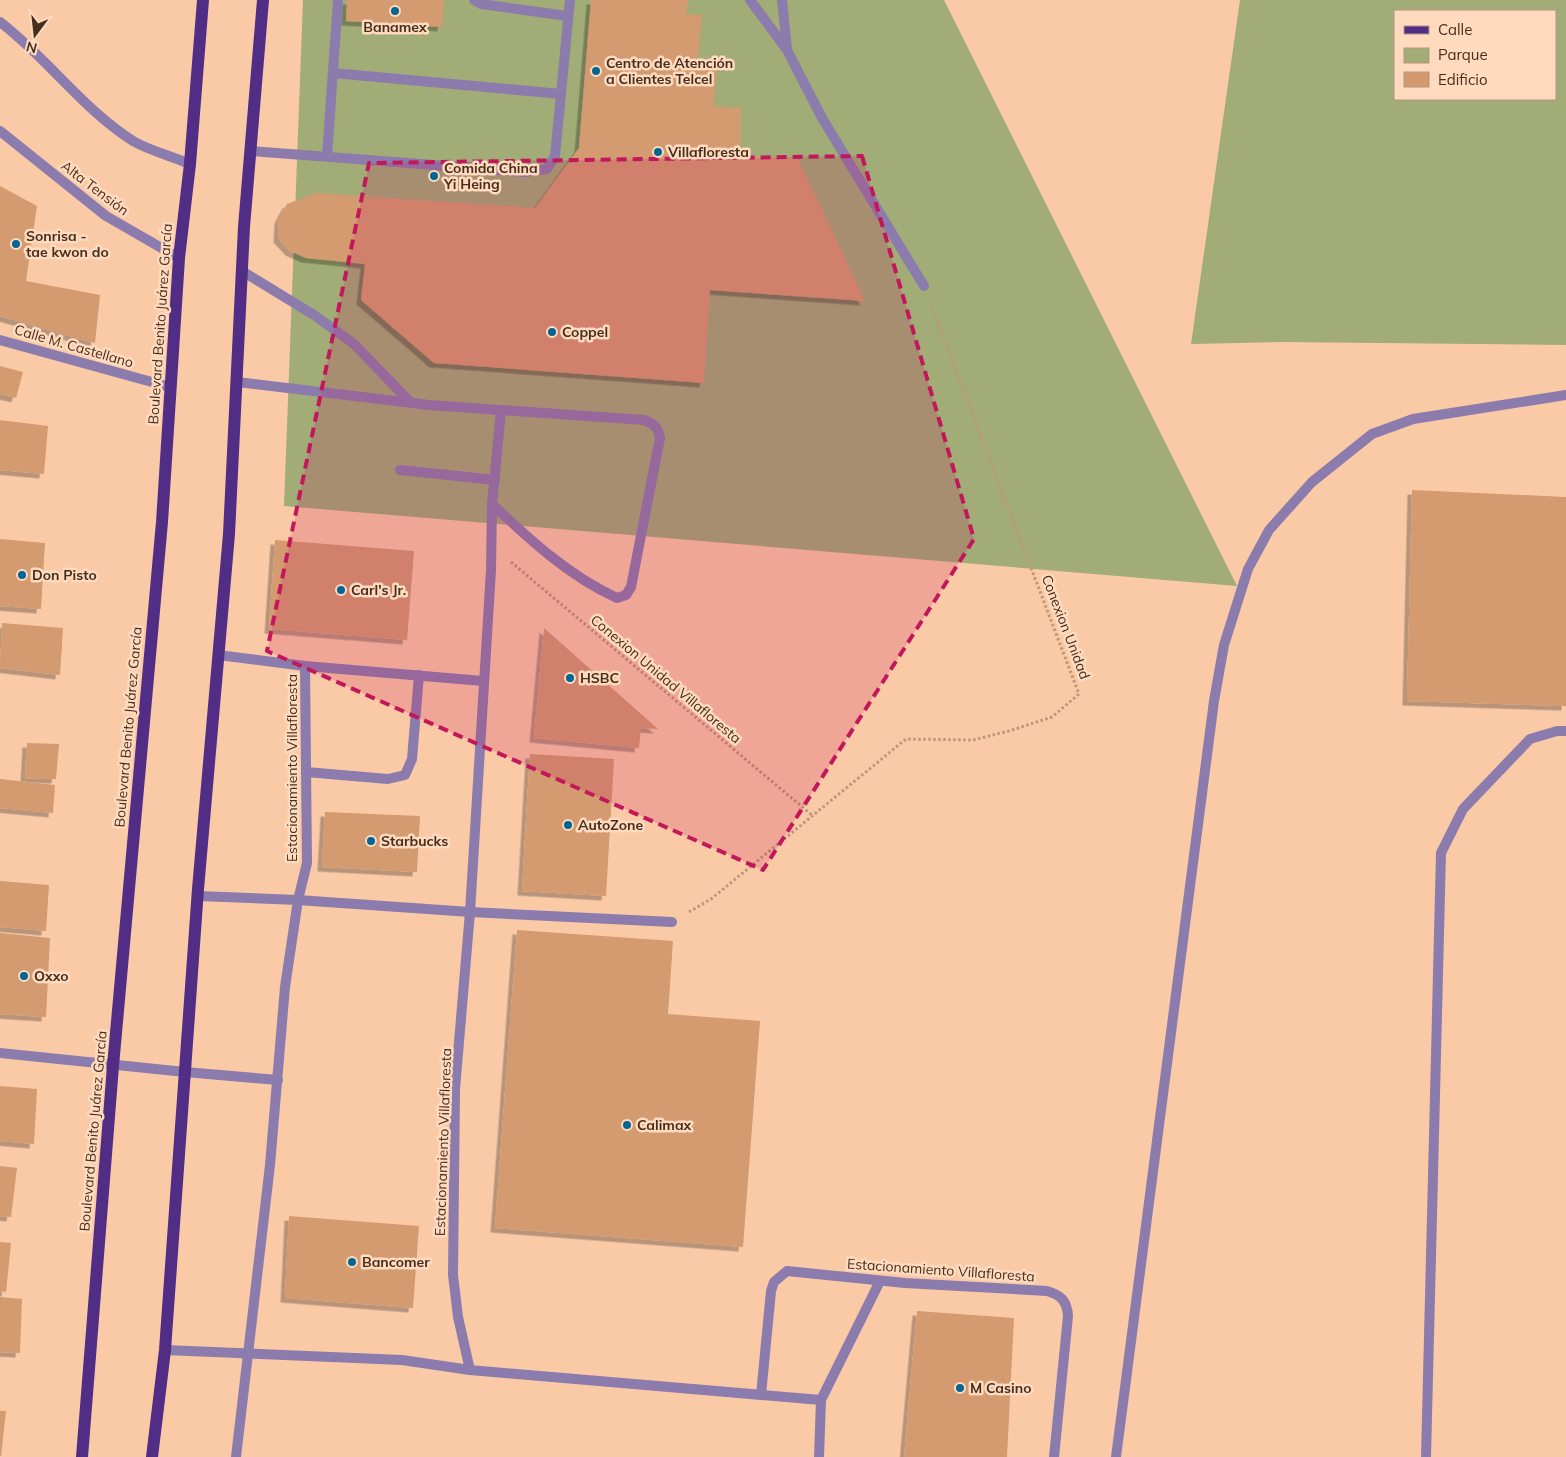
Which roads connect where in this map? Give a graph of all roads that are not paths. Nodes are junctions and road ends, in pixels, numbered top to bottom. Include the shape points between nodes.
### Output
1 (203, 0) edge
2 (263, 0) edge
3 (338, 0) edge
4 (474, 0) edge
5 (570, 0) edge
6 (750, 0) edge
7 (782, 0) edge
8 (567, 16) junction
9 (0, 22) edge
10 (787, 50) junction
11 (333, 73) junction
12 (561, 94) junction
13 (0, 131) edge
14 (250, 152) junction
15 (328, 156) junction
16 (190, 164) junction
17 (179, 258) junction
18 (242, 270) junction
19 (924, 286) road end
20 (0, 340) edge
21 (236, 382) junction
22 (170, 387) junction
23 (1566, 394) edge
24 (410, 402) junction
25 (501, 411) junction
26 (400, 470) dead end
27 (495, 480) junction
28 (492, 504) junction
29 (218, 655) junction
30 (305, 666) junction
31 (419, 675) junction
32 (483, 681) junction
33 (1566, 731) edge
34 (306, 772) junction
35 (198, 896) junction
36 (298, 900) junction
37 (470, 912) junction
38 (672, 922) road end
39 (0, 1053) edge
40 (113, 1066) junction
41 (185, 1072) junction
42 (278, 1080) junction
43 (880, 1281) junction
44 (165, 1350) junction
45 (246, 1353) junction
46 (470, 1370) junction
47 (761, 1395) junction
48 (821, 1400) junction
49 (82, 1457) edge
50 (152, 1457) edge
51 (236, 1457) edge
52 (819, 1457) edge
53 (1054, 1457) edge
54 (1116, 1457) edge
55 (1426, 1457) edge

1 - 16 main road, Boulevard Benito Juárez García
2 - 14 main road
3 - 11 street
4 - 8 street via 481,4
5 - 8 street
6 - 10 street
7 - 10 street
8 - 12 street
9 - 16 street via 24,40 106,121 134,142
10 - 19 street via 822,118
11 - 12 street
11 - 15 street
12 - 15 street via 555,156 547,168 525,172
13 - 17 street, Alta Tensión via 106,216
14 - 15 street
14 - 18 main road
16 - 17 main road, Boulevard Benito Juárez García
17 - 22 main road, Boulevard Benito Juárez García
18 - 21 main road
18 - 24 street via 354,344
20 - 22 street, Calle M. Castellano
21 - 24 street
21 - 29 main road via 229,534
22 - 40 main road, Boulevard Benito Juárez García via 162,522
23 - 54 street via 1414,419 1372,434 1312,482 1269,530 1248,569 1224,645 1214,701
24 - 25 street
25 - 27 street, Estacionamiento Villafloresta
25 - 28 street via 644,420 657,426 660,438 631,587 626,595 617,598 566,568
26 - 27 street
27 - 28 street, Estacionamiento Villafloresta
28 - 32 street, Estacionamiento Villafloresta
29 - 30 street, Estacionamiento Villafloresta
29 - 35 main road
30 - 31 street, Estacionamiento Villafloresta
30 - 34 street, Estacionamiento Villafloresta
31 - 32 street, Estacionamiento Villafloresta
31 - 34 street via 412,759 405,775 388,780
32 - 37 street, Estacionamiento Villafloresta
33 - 55 street via 1530,739 1463,809 1441,852
34 - 36 street, Estacionamiento Villafloresta via 307,863
35 - 36 street
35 - 41 main road
36 - 37 street
36 - 42 street, Estacionamiento Villafloresta via 285,987
37 - 38 street
37 - 46 street, Estacionamiento Villafloresta via 455,1089 453,1275
39 - 40 street
40 - 41 street
40 - 49 main road, Boulevard Benito Juárez García
41 - 42 street
41 - 44 main road
42 - 45 street, Estacionamiento Villafloresta
43 - 47 street, Estacionamiento Villafloresta via 796,1271 780,1276 771,1291
43 - 48 street
43 - 53 street, Estacionamiento Villafloresta via 1047,1291 1063,1299 1068,1316
44 - 45 street
44 - 50 main road
45 - 46 street via 402,1360
45 - 51 street
46 - 47 street
47 - 48 street
48 - 52 street

